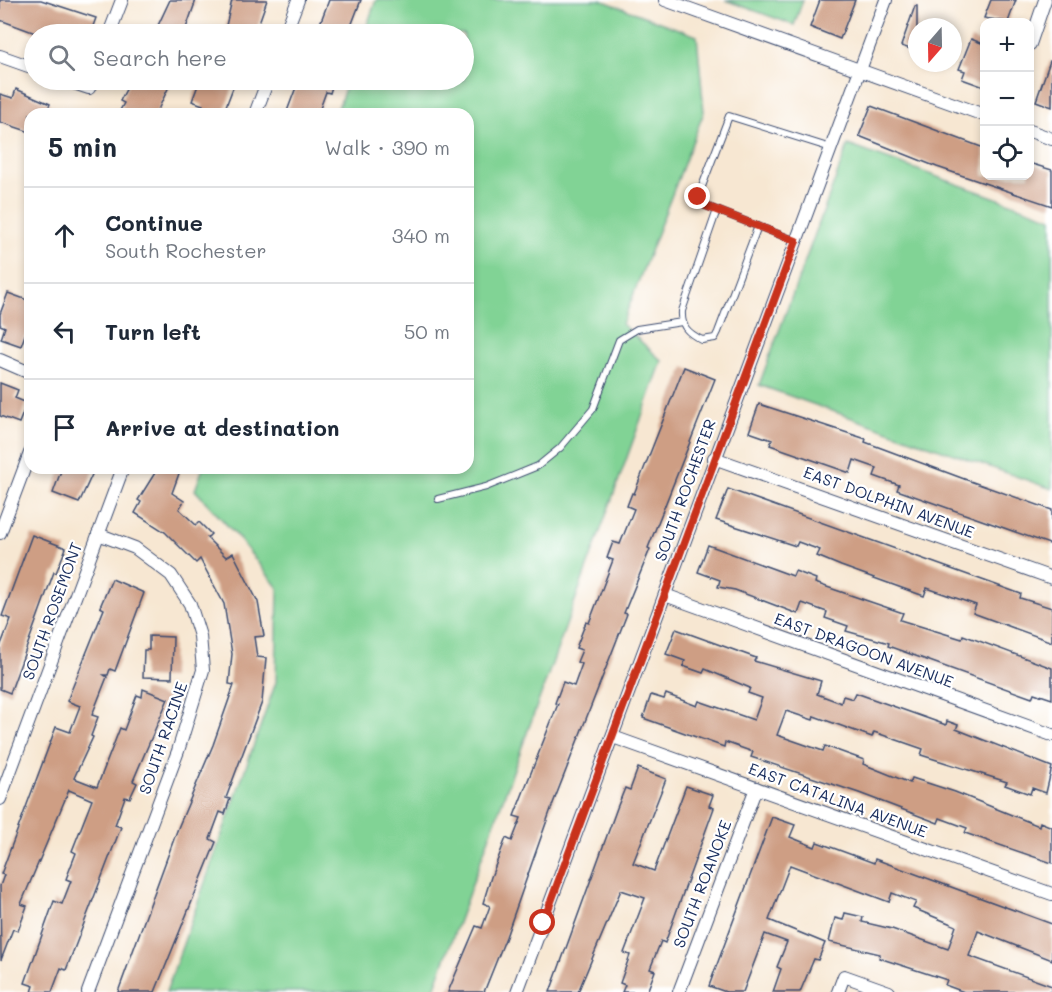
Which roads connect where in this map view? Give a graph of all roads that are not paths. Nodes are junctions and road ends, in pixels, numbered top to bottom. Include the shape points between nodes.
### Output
1 (122, 0) edge
2 (298, 0) edge
3 (665, 0) edge
4 (886, 0) edge
5 (1045, 0) edge
6 (113, 24) edge
7 (289, 24) edge
8 (1034, 30) edge
9 (0, 56) edge
10 (24, 64) edge
11 (861, 69) junction
12 (264, 90) edge
13 (257, 108) edge
14 (980, 114) edge
15 (1034, 133) edge
16 (1052, 139) edge
17 (831, 148) junction
18 (717, 210) junction
19 (758, 226) junction
20 (796, 241) junction
21 (682, 322) junction
22 (0, 360) edge
23 (24, 370) edge
24 (714, 458) junction
25 (24, 469) edge
26 (121, 474) edge
27 (438, 498) dead end
28 (0, 532) edge
29 (98, 534) junction
30 (1052, 578) edge
31 (665, 596) junction
32 (1052, 735) edge
33 (613, 737) junction
34 (756, 788) junction
35 (0, 800) edge
36 (1052, 894) edge
37 (88, 992) edge
38 (517, 992) edge
39 (679, 992) edge
40 (838, 992) edge
41 (889, 992) edge

1 - 6 street
2 - 7 street
3 - 11 street
4 - 11 street, SOUTH ROCHESTER
5 - 8 street
9 - 10 street
11 - 14 street
11 - 17 street, SOUTH ROCHESTER
12 - 13 street
15 - 16 street
17 - 18 lane via 729,116 698,197
17 - 20 street, SOUTH ROCHESTER
18 - 19 lane
18 - 21 lane via 692,279
19 - 20 lane
19 - 21 lane via 715,338 702,340 693,336
20 - 24 street, SOUTH ROCHESTER
21 - 27 lane via 637,329 620,340 593,409 566,442 538,466 486,487
22 - 23 street
24 - 30 street, EAST DOLPHIN AVENUE
24 - 31 street, SOUTH ROCHESTER
25 - 28 street
26 - 29 street, SOUTH ROSEMONT
29 - 35 street, SOUTH ROSEMONT
29 - 37 street, SOUTH RACINE via 135,548 171,575 190,604 200,636 203,670 178,751
31 - 32 street, EAST DRAGOON AVENUE
31 - 33 street, SOUTH ROCHESTER
33 - 34 street, EAST CATALINA AVENUE
33 - 38 street, SOUTH ROCHESTER
34 - 36 street, EAST CATALINA AVENUE
34 - 39 street, SOUTH ROANOKE
40 - 41 street via 844,976

